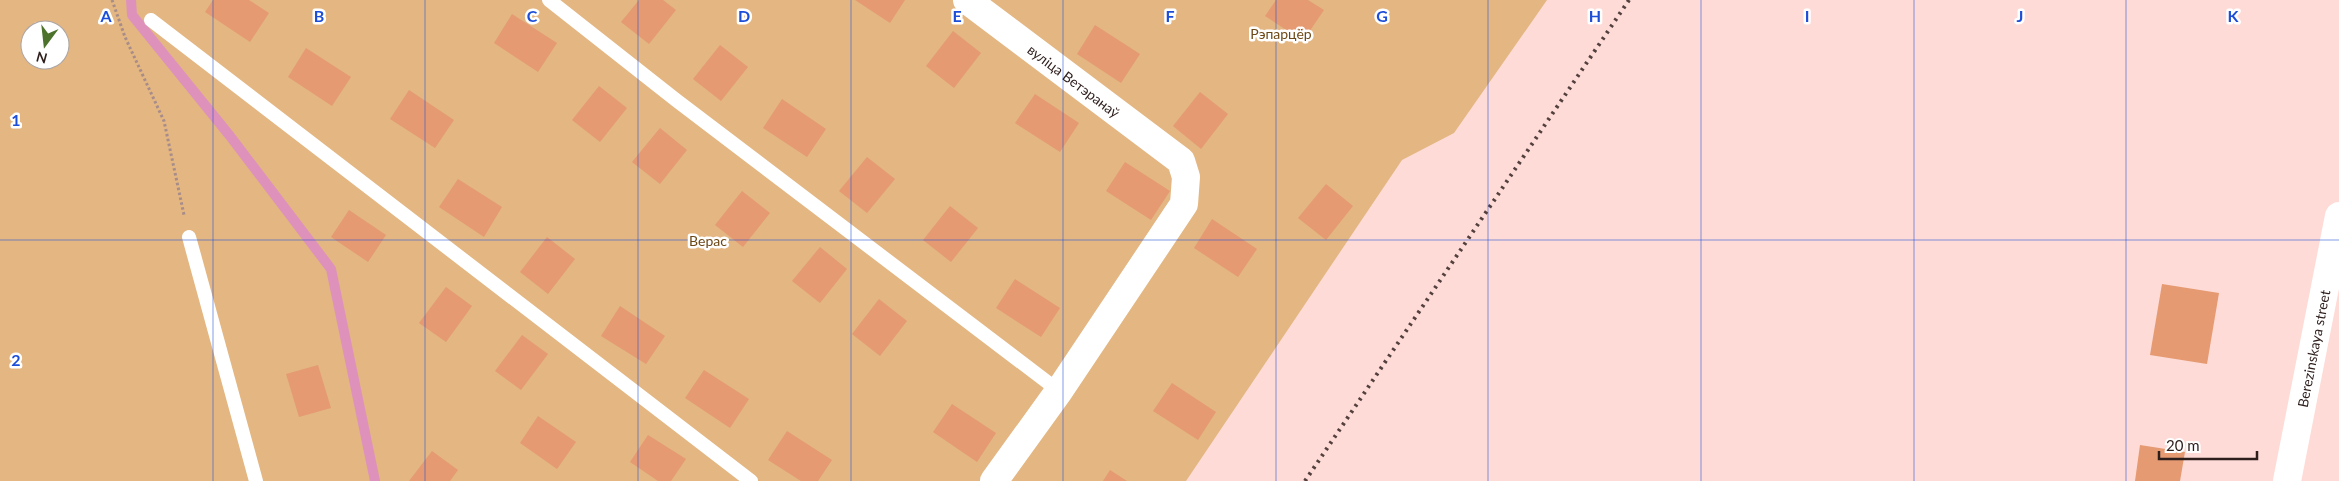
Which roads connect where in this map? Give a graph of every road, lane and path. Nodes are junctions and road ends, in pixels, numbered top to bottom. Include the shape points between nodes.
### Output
1 (112, 0) edge
2 (549, 0) edge
3 (967, 0) edge
4 (151, 20) dead end
5 (2339, 216) edge
6 (189, 238) joint
7 (1059, 391) junction
8 (256, 481) edge
9 (751, 481) edge
10 (994, 481) edge
11 (2286, 481) edge

1 - 6 path via 125,37 164,121
2 - 7 lane
3 - 7 street, вуліца Ветэранаў via 1181,161 1186,177 1184,204
4 - 9 lane
5 - 11 street, Berezinskaya street
6 - 8 lane
7 - 10 street

